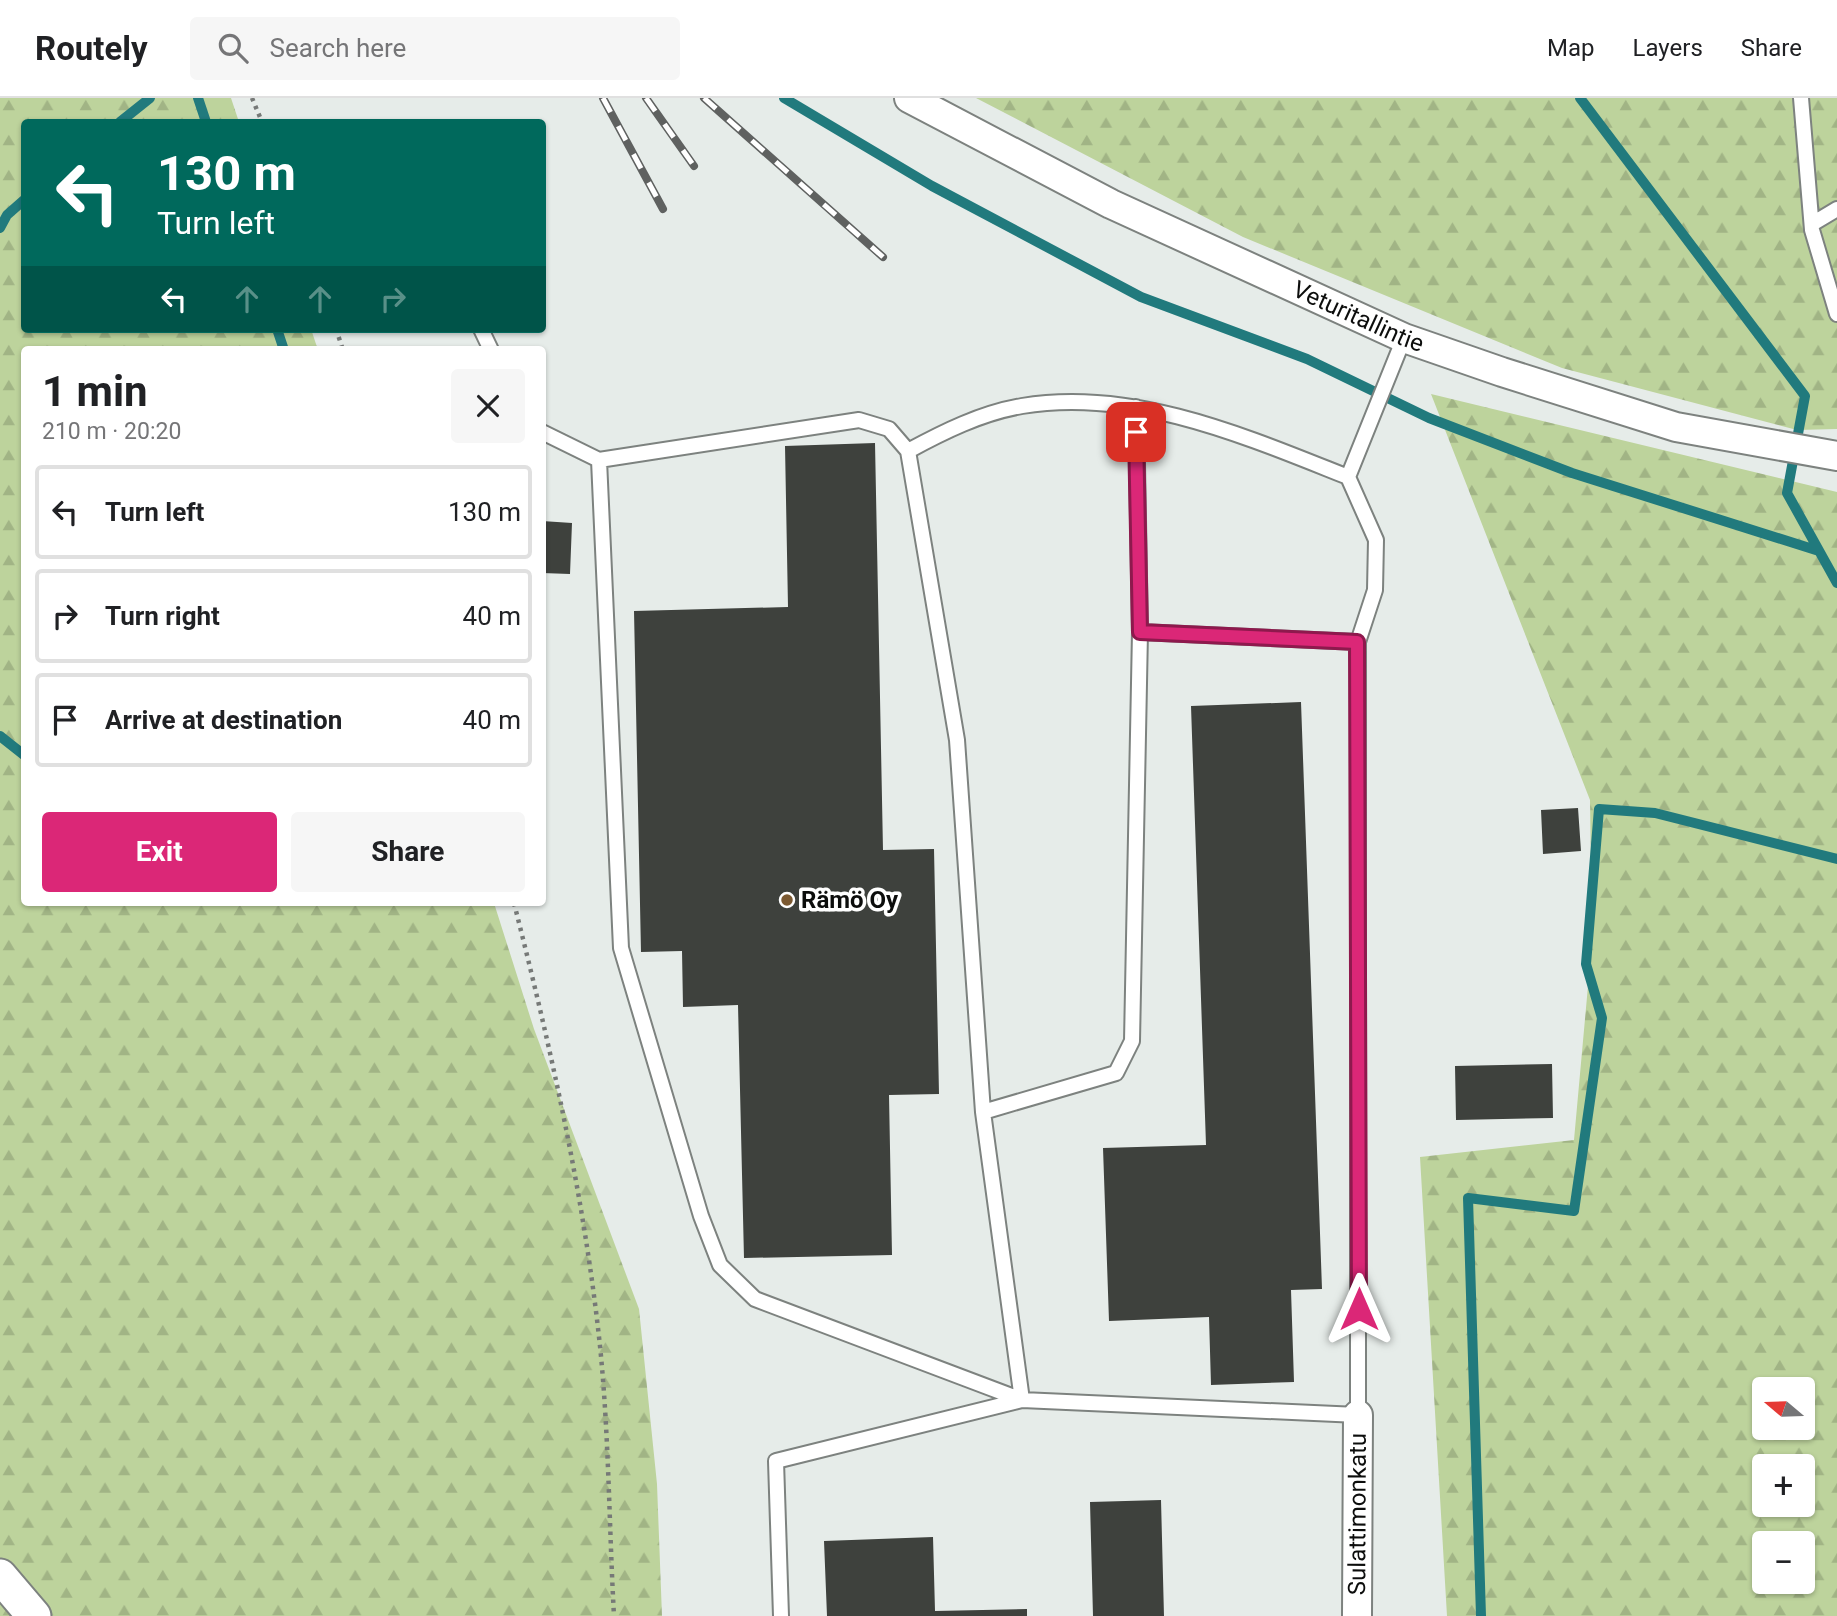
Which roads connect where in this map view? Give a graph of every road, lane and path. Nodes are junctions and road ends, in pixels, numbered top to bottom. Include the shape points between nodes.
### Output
1 (252, 98) edge
2 (909, 98) edge
3 (1801, 98) edge
4 (261, 119) edge
5 (1837, 209) edge
6 (1812, 224) junction
7 (1837, 314) edge
8 (1404, 338) junction
9 (1136, 407) junction
10 (546, 434) edge
11 (908, 451) junction
12 (1837, 456) edge
13 (599, 460) junction
14 (1348, 477) junction
15 (1140, 632) junction
16 (1357, 642) junction
17 (515, 906) edge
18 (983, 1112) junction
19 (1022, 1400) junction
20 (1358, 1415) junction
21 (0, 1576) edge
22 (34, 1616) edge
23 (614, 1616) edge
24 (781, 1616) edge
25 (1357, 1616) edge

1 - 4 path
2 - 8 street, Veturitallintie via 1111,204
3 - 6 lane
5 - 6 lane
6 - 7 lane
8 - 12 street, Veturitallintie via 1676,427
8 - 14 lane
9 - 11 lane via 1022,406 949,429
9 - 14 lane via 1244,435
9 - 15 lane
10 - 13 lane
11 - 13 lane via 889,429 859,420
11 - 18 lane via 957,740
13 - 19 lane via 621,948 719,1265 755,1299
14 - 16 lane via 1376,540 1375,590
15 - 16 lane
15 - 18 lane via 1132,1041 1116,1073
16 - 20 lane
17 - 23 path via 546,1028 576,1177 600,1346
18 - 19 lane
19 - 20 lane
19 - 24 lane via 776,1461
20 - 25 street, Sulattimonkatu
21 - 22 street

